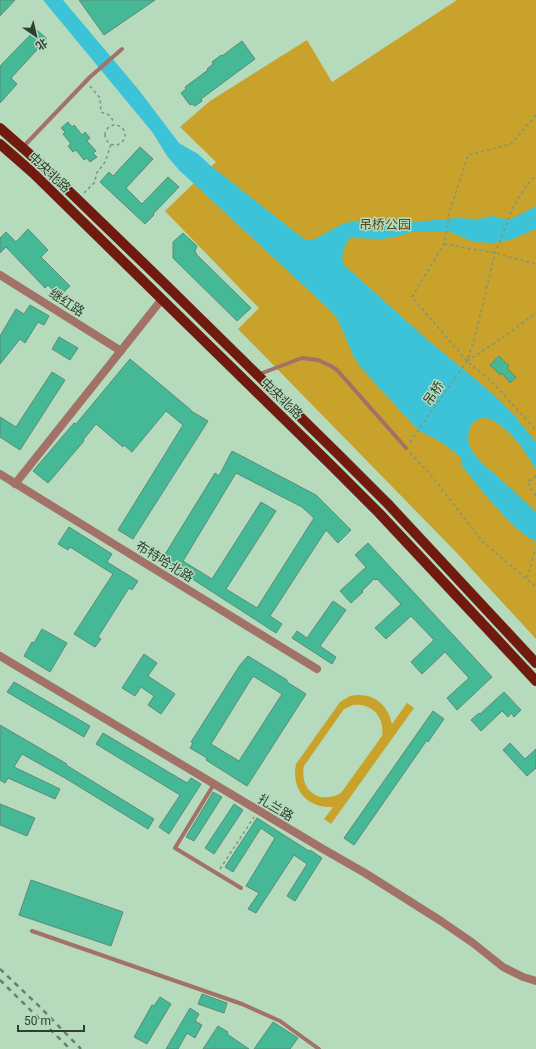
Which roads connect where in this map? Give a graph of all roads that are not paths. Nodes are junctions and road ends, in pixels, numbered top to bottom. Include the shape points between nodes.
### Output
1 (122, 49) dead end
2 (0, 128) edge
3 (0, 144) edge
4 (22, 148) junction
5 (0, 275) edge
6 (162, 299) junction
7 (121, 351) junction
8 (257, 375) junction
9 (406, 448) road end
10 (0, 474) edge
11 (15, 484) junction
12 (0, 656) edge
13 (536, 663) edge
14 (317, 669) dead end
15 (536, 681) edge
16 (214, 784) junction
17 (241, 888) dead end
18 (32, 932) dead end
19 (536, 980) edge
20 (319, 1049) edge

1 - 4 lane
2 - 4 main road, 中央北路
3 - 6 main road, 中央北路
4 - 8 main road, 中央北路
5 - 7 street, 继红路
6 - 7 street
6 - 15 main road, 中央北路 via 379,513
7 - 11 street
8 - 9 lane via 302,358 325,362 337,370
8 - 13 main road, 中央北路 via 388,504
10 - 11 street, 布特哈北路
11 - 14 street, 布特哈北路
12 - 16 street, 扎兰路
16 - 17 lane via 175,848
16 - 19 street, 扎兰路 via 441,920 503,968
18 - 20 lane via 242,1004 280,1021

